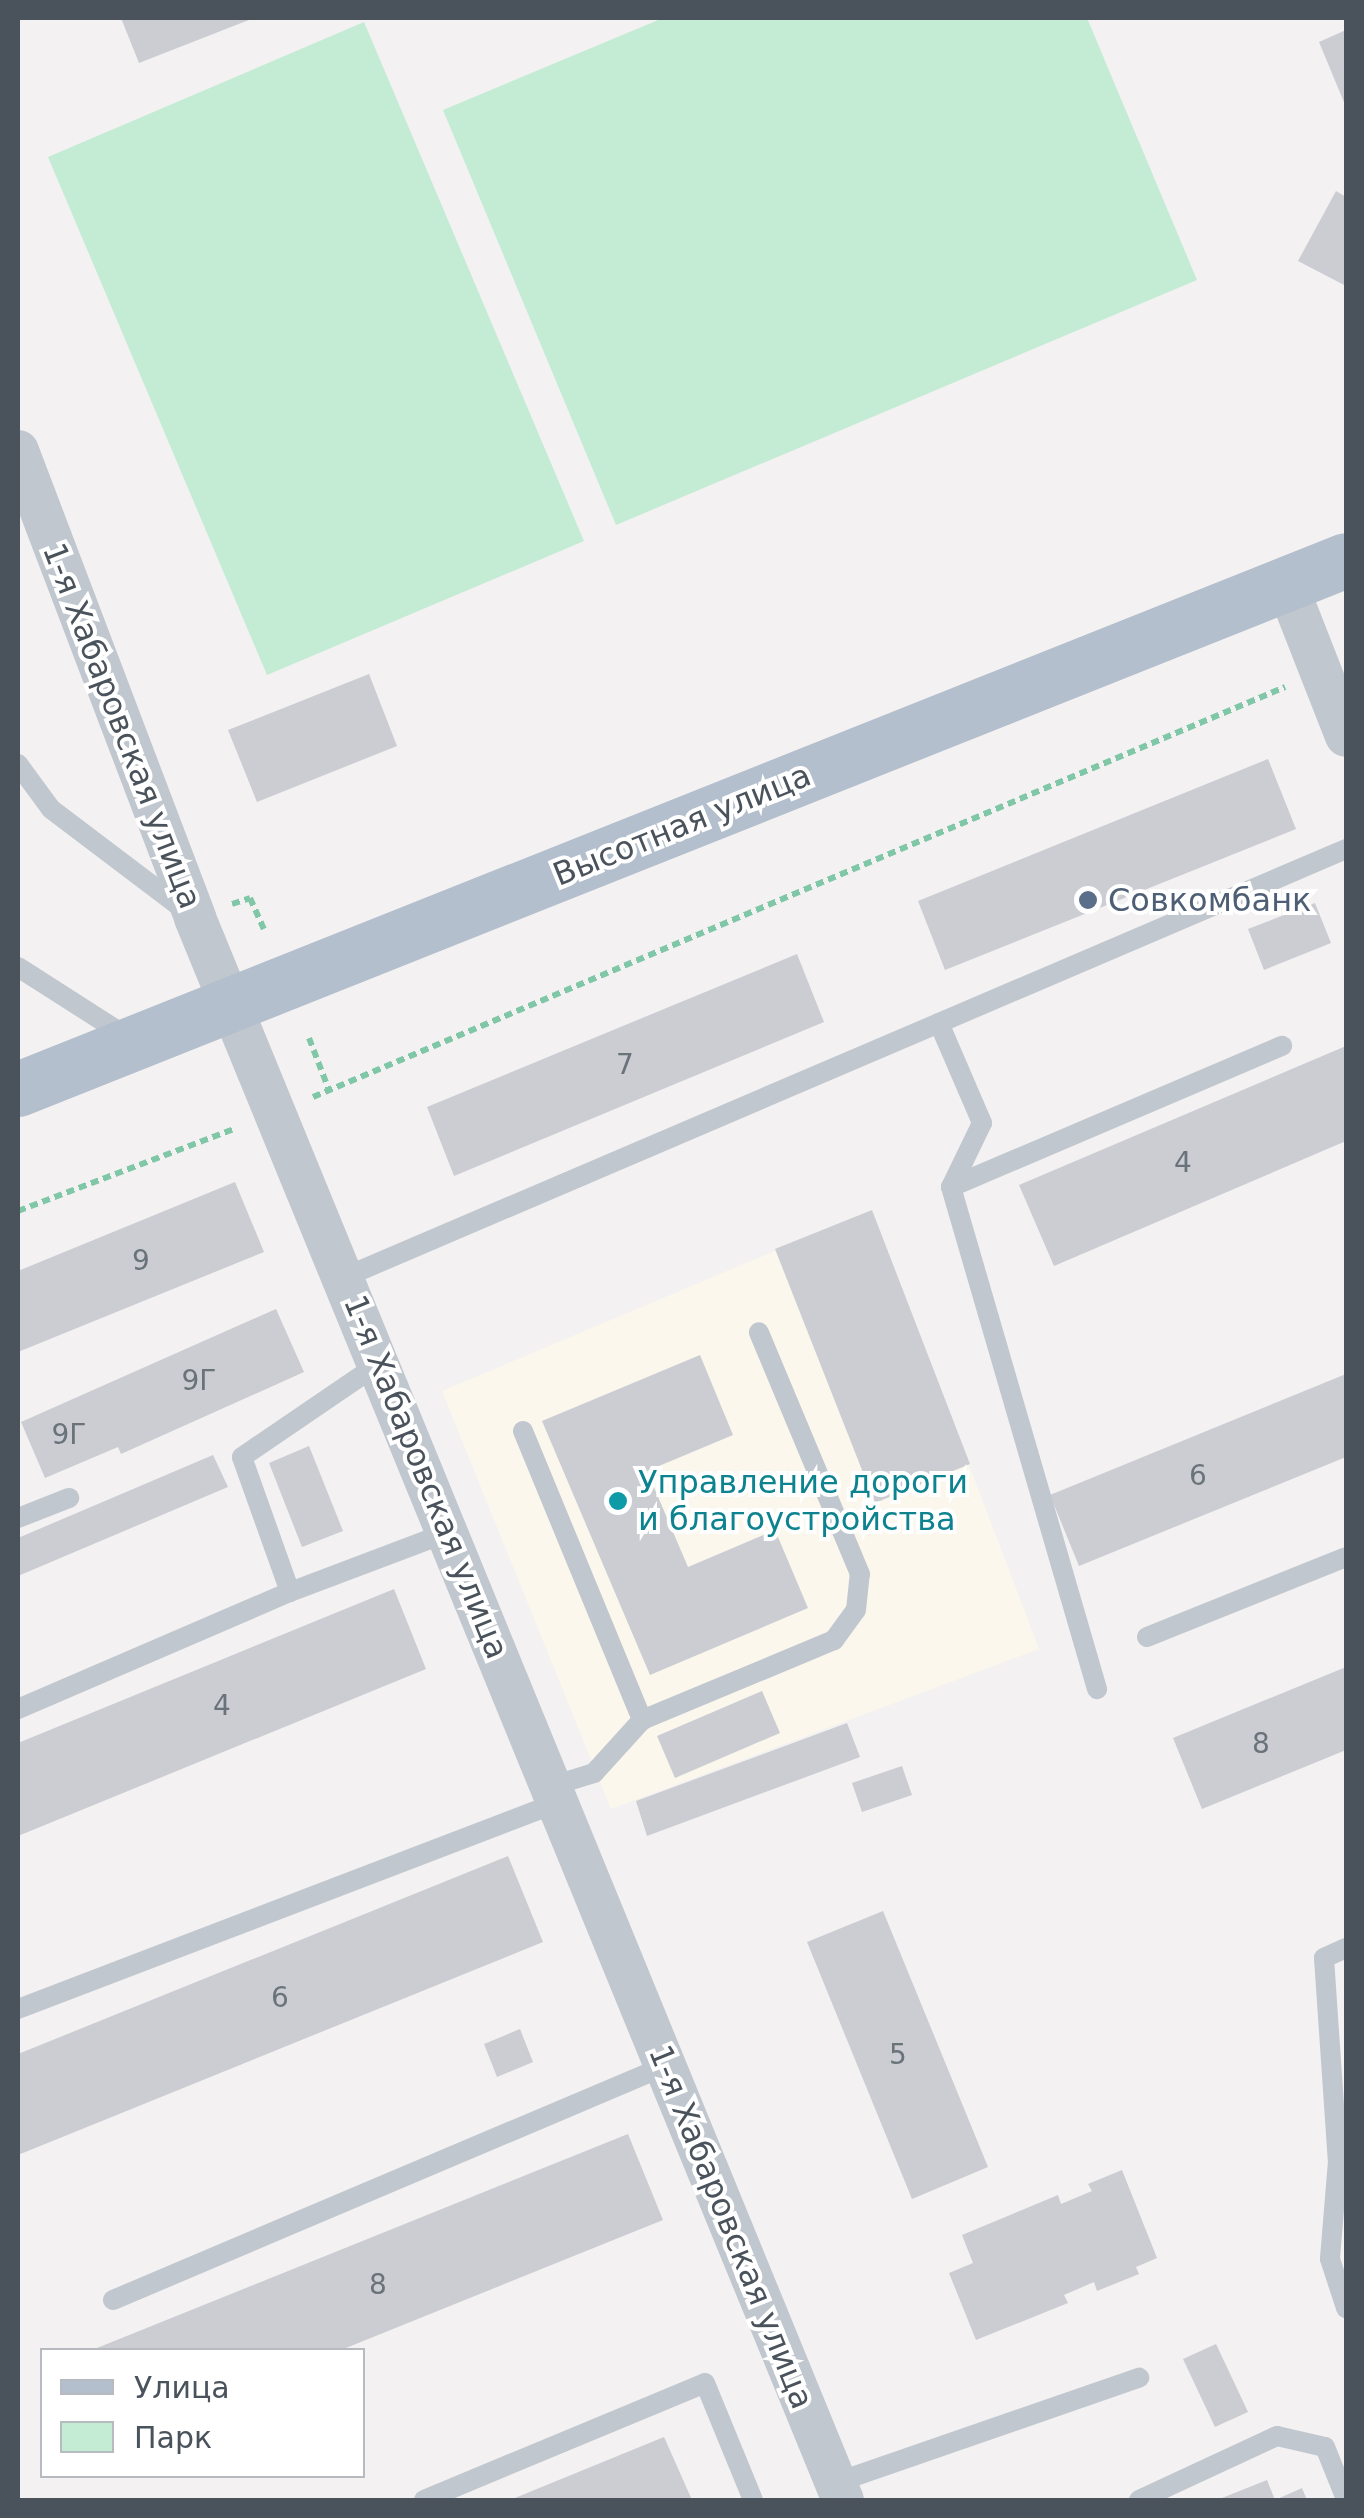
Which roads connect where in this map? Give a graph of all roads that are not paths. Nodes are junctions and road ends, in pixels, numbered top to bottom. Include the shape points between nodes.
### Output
1 (18, 451) edge
2 (1346, 560) edge
3 (1286, 583) junction
4 (1343, 719) edge
5 (18, 764) edge
6 (1346, 849) edge
7 (213, 911) junction
8 (18, 966) edge
9 (234, 1004) junction
10 (938, 1023) junction
11 (135, 1042) junction
12 (1282, 1046) dead end
13 (18, 1089) edge
14 (951, 1187) junction
15 (345, 1277) junction
16 (759, 1332) dead end
17 (380, 1363) junction
18 (523, 1431) dead end
19 (68, 1498) dead end
20 (18, 1518) edge
21 (448, 1532) junction
22 (1346, 1557) edge
23 (290, 1592) junction
24 (1147, 1637) dead end
25 (1097, 1689) dead end
26 (18, 1709) edge
27 (642, 1720) junction
28 (555, 1794) junction
29 (1346, 1948) edge
30 (18, 2009) edge
31 (665, 2066) junction
32 (113, 2300) dead end
33 (1346, 2308) edge
34 (1139, 2378) dead end
35 (839, 2492) edge
36 (1346, 2499) edge
37 (424, 2500) edge
38 (753, 2500) edge
39 (1139, 2500) edge

1 - 7 street, 1-я Хабаровская улица
2 - 3 main road, Высотная улица
3 - 4 street
3 - 9 main road, Высотная улица
5 - 7 lane via 51,809
6 - 10 lane
7 - 9 street, 1-я Хабаровская улица
8 - 11 lane
9 - 11 main road, Высотная улица
9 - 15 street, 1-я Хабаровская улица
10 - 14 lane via 982,1123
10 - 15 lane
11 - 13 main road, Высотная улица
12 - 14 lane
14 - 25 lane
15 - 17 street, 1-я Хабаровская улица
16 - 27 lane via 860,1574 856,1610 834,1640
17 - 21 street, 1-я Хабаровская улица
17 - 23 lane via 242,1458
18 - 27 lane
19 - 20 lane
21 - 23 lane
21 - 28 street, 1-я Хабаровская улица
22 - 24 lane
23 - 26 lane
27 - 28 lane via 594,1772
28 - 30 lane
28 - 31 street, 1-я Хабаровская улица
29 - 33 lane via 1324,1958 1338,2161 1330,2260
31 - 32 lane
31 - 35 street, 1-я Хабаровская улица
34 - 35 lane
36 - 39 lane via 1325,2447 1277,2436
37 - 38 lane via 705,2383

